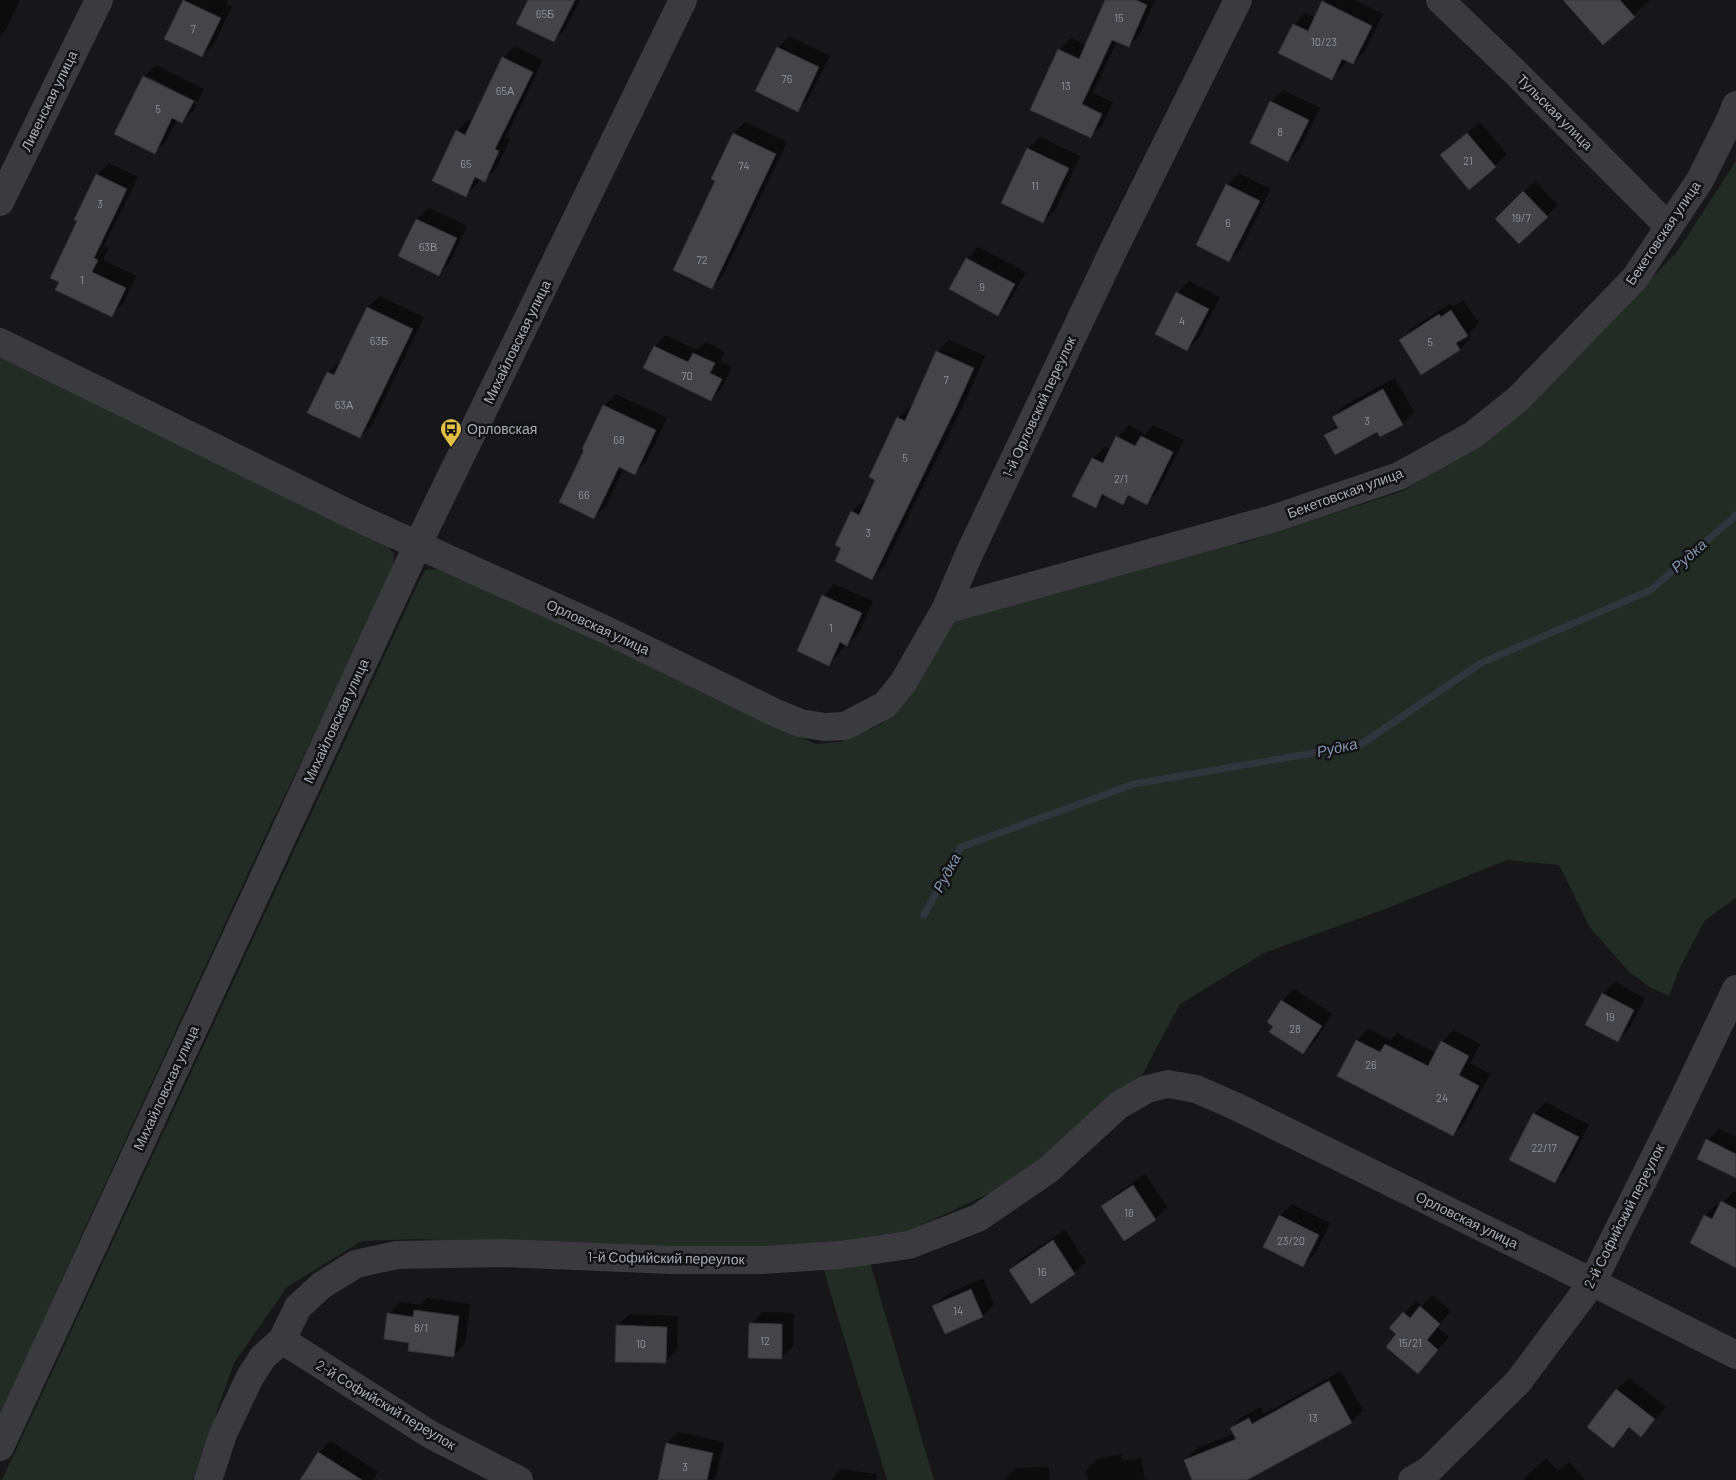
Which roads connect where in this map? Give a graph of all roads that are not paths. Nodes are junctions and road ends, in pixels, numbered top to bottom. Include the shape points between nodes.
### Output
1 (99, 0) edge
2 (683, 0) edge
3 (1238, 0) edge
4 (1440, 0) edge
5 (1736, 105) edge
6 (0, 202) edge
7 (1668, 226) junction
8 (0, 342) edge
9 (418, 544) junction
10 (945, 610) junction
11 (776, 713) joint
12 (1736, 989) edge
13 (1196, 1089) joint
14 (1592, 1284) junction
15 (282, 1340) junction
16 (1736, 1355) edge
17 (0, 1447) edge
18 (208, 1480) edge
19 (519, 1480) edge
20 (1412, 1480) edge

1 - 6 street, Ливенская улица
2 - 9 street, Михайловская улица
3 - 10 street, 1-й Орловский переулок via 1115,247
4 - 7 street, Тульская улица
5 - 7 street, Бекетовская улица via 1700,180
7 - 10 street, Бекетовская улица via 1635,278 1518,399 1473,435 1399,476 1272,519
8 - 9 street, Орловская улица via 358,518
9 - 11 street, Орловская улица via 602,628
9 - 17 street, Михайловская улица
10 - 11 street, 1-й Орловский переулок via 903,683 885,705 845,726 800,723
12 - 14 street, 2-й Софийский переулок
13 - 14 street, Орловская улица
13 - 15 street, 1-й Софийский переулок via 1168,1084 1147,1090 1119,1105 1048,1170 978,1218 908,1245 840,1255 761,1260 396,1255 356,1264 322,1285 298,1307
14 - 16 street, Орловская улица
14 - 20 street, 2-й Софийский переулок via 1518,1382 1429,1470
15 - 18 street, 1-й Софийский переулок via 263,1357 250,1377 223,1434
15 - 19 street, 2-й Софийский переулок via 430,1435

